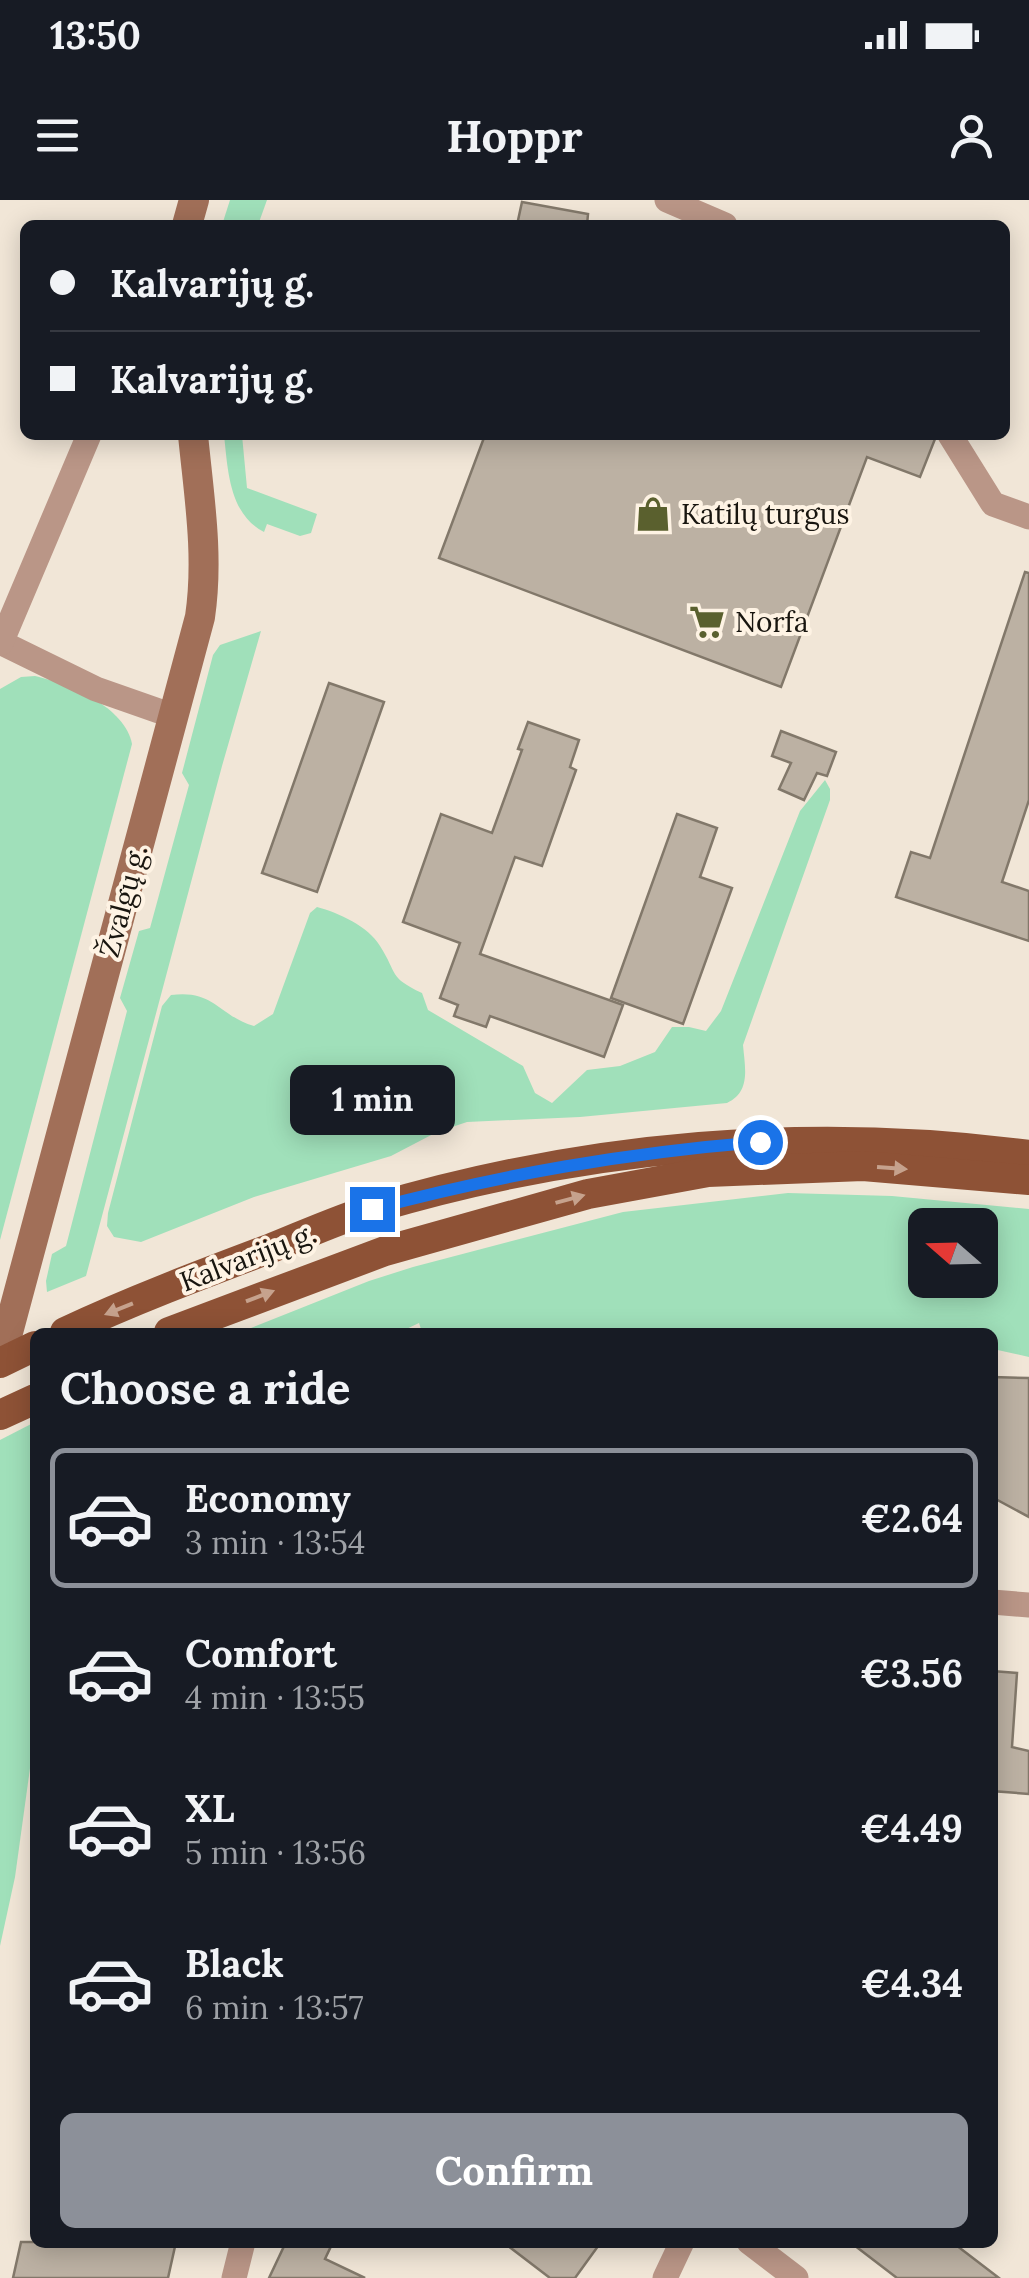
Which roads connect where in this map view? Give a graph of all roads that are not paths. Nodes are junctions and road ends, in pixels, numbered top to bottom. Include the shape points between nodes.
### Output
1 (668, 200) edge
2 (714, 220) edge
3 (88, 440) edge
4 (193, 440) edge
5 (953, 440) edge
6 (1029, 517) edge
7 (1, 643) edge
8 (173, 716) junction
9 (1029, 1154) edge
10 (1029, 1180) edge
11 (372, 1209) junction
12 (385, 1251) junction
13 (74, 1328) edge
14 (180, 1328) edge
15 (30, 1348) edge
16 (0, 1363) edge
17 (19, 1406) edge
18 (998, 1602) edge
19 (1029, 1605) edge
20 (242, 2248) edge
21 (679, 2248) edge
22 (757, 2248) edge
23 (234, 2278) edge
24 (665, 2278) edge
25 (796, 2278) edge

1 - 2 street
3 - 7 street
4 - 8 main road, Žvalgų g. via 206,582
5 - 6 street via 993,504
7 - 8 street via 96,689
8 - 16 main road, Žvalgų g.
9 - 11 main road, Kalvarijų g. via 775,1140 548,1167
12 -> 10 main road, Kalvarijų g. via 588,1194 708,1172 864,1166
11 - 12 main road
11 -> 13 main road, Kalvarijų g.
14 -> 12 main road, Kalvarijų g.
15 - 16 main road
16 - 17 main road
18 - 19 street
20 - 23 street
21 - 24 street
22 - 25 street

